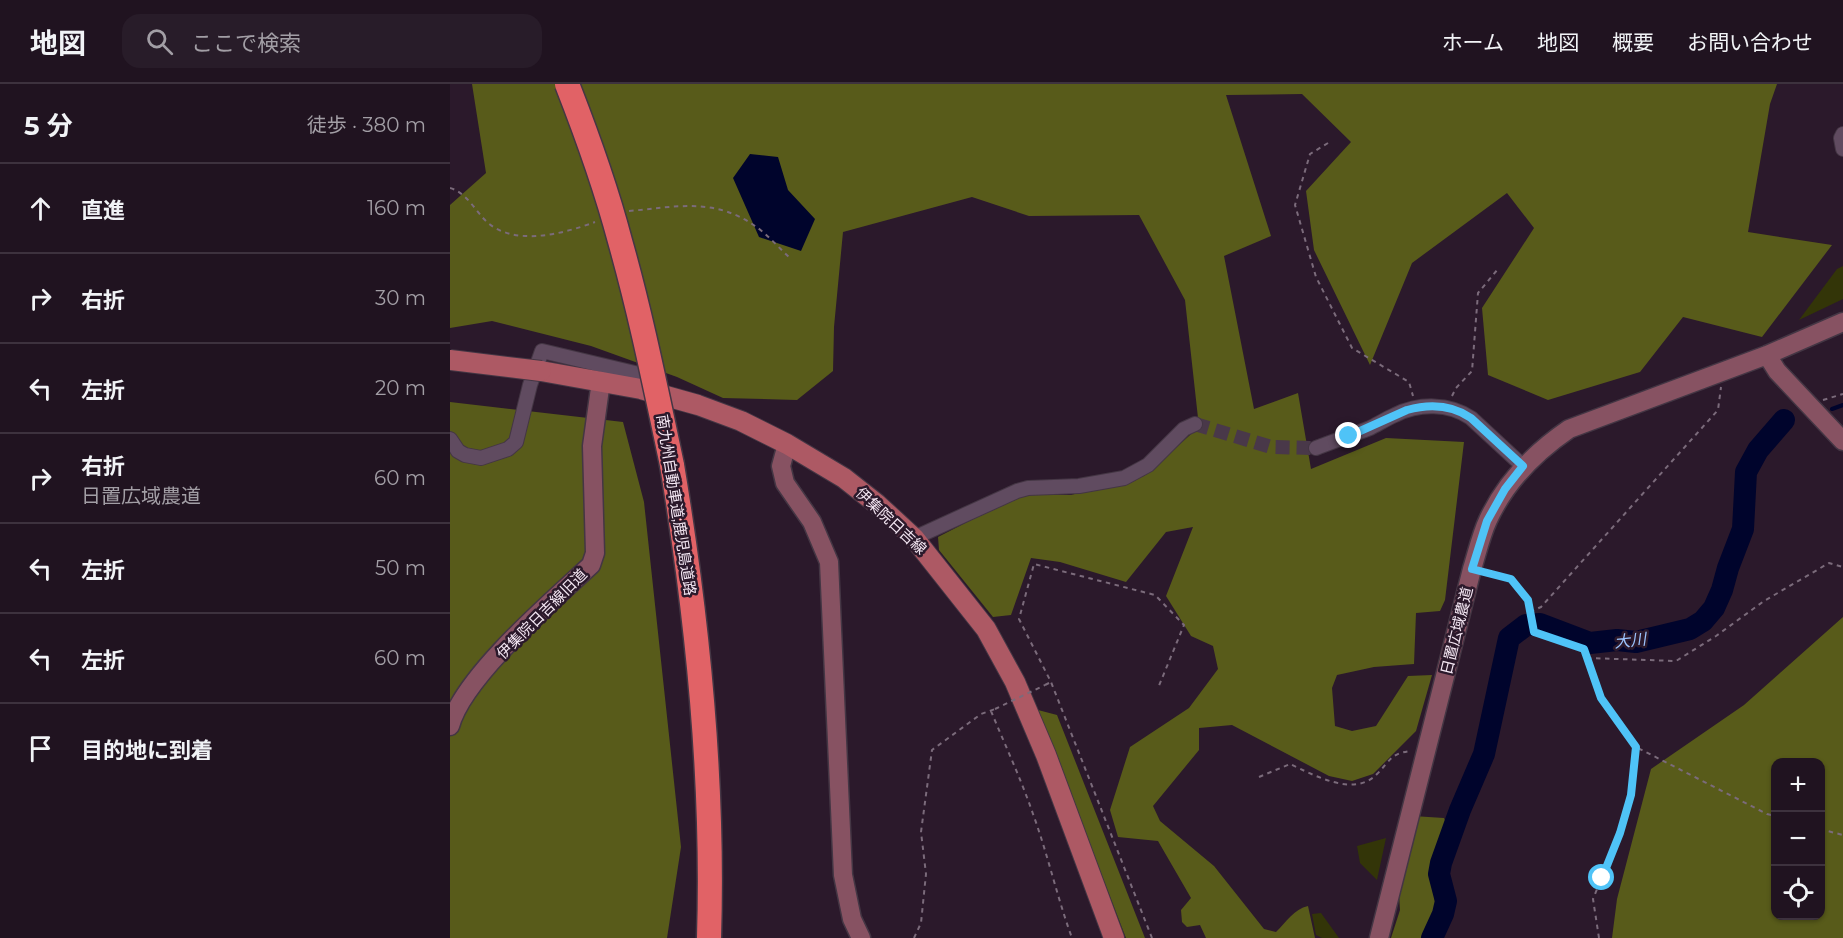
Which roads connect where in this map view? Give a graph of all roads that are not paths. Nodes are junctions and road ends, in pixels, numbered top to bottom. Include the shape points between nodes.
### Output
1 (567, 84) edge
2 (1843, 134) edge
3 (1843, 149) edge
4 (1843, 322) edge
5 (1767, 355) junction
6 (450, 360) edge
7 (602, 381) junction
8 (641, 389) junction
9 (1196, 424) dead end
10 (450, 439) edge
11 (1843, 441) edge
12 (787, 444) junction
13 (1317, 448) tunnel mouth
14 (1523, 466) junction
15 (914, 538) junction
16 (450, 726) edge
17 (709, 938) edge
18 (861, 938) edge
19 (1114, 938) edge
20 (1379, 938) edge

1 - 17 highway, 南九州自動車道;鹿児島道路, bridge via 620,239 672,465 694,621 705,738
2 - 3 street
4 - 5 street, 日置広域農道
5 - 11 street via 1777,371
5 - 14 street, 日置広域農道 via 1569,429
6 - 7 main road, 伊集院日吉線, bridge
7 - 8 main road, 伊集院日吉線
7 - 16 street, 伊集院日吉線旧道 via 592,446 595,553 591,565 535,616 486,669 463,697
8 - 10 street via 639,374 542,351 516,442 482,458 458,451
8 - 12 main road, 伊集院日吉線 via 741,421
9 - 15 street via 1184,429 1148,465 1124,478 1017,491
12 - 15 main road, 伊集院日吉線 via 844,478
12 - 18 street via 781,466 785,483 812,522 829,562 843,875 852,919
13 - 14 street via 1417,407 1448,408 1471,418
14 - 20 street, 日置広域農道 via 1487,521 1472,569
15 - 19 main road, 伊集院日吉線 via 986,629 1015,682

